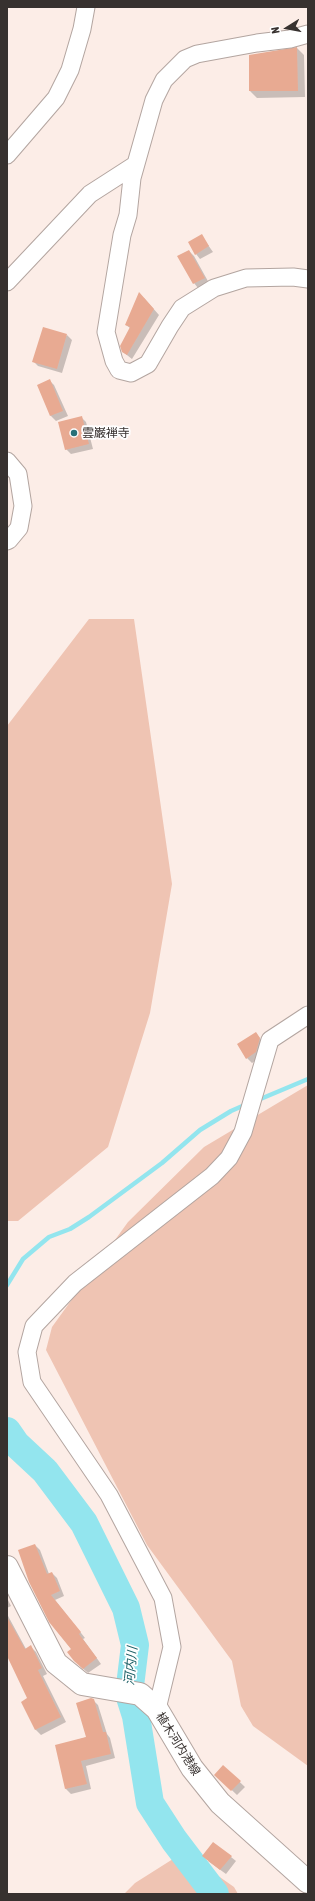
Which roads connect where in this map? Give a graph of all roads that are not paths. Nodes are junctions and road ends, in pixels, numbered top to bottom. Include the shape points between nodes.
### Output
1 (86, 7) edge
2 (308, 34) edge
3 (7, 155) edge
4 (135, 165) junction
5 (308, 279) edge
6 (7, 282) edge
7 (7, 461) edge
8 (7, 541) edge
9 (308, 1015) edge
10 (7, 1567) edge
11 (157, 1709) junction
12 (308, 1882) edge

1 - 3 street via 70,70 56,98
2 - 4 street via 198,54 185,60 164,80 157,93
4 - 5 street via 106,332 119,370 131,373 148,364 182,308 214,288 246,278
4 - 6 street via 90,194
7 - 8 street via 18,474 23,506 19,528
9 - 11 street via 270,1040 244,1132 229,1158 212,1176 75,1283 34,1326 27,1352 32,1382 109,1495 163,1598 172,1646
10 - 11 main road, 植木河内港線 via 56,1662 82,1684 140,1694
11 - 12 main road, 植木河内港線 via 192,1768 220,1804

